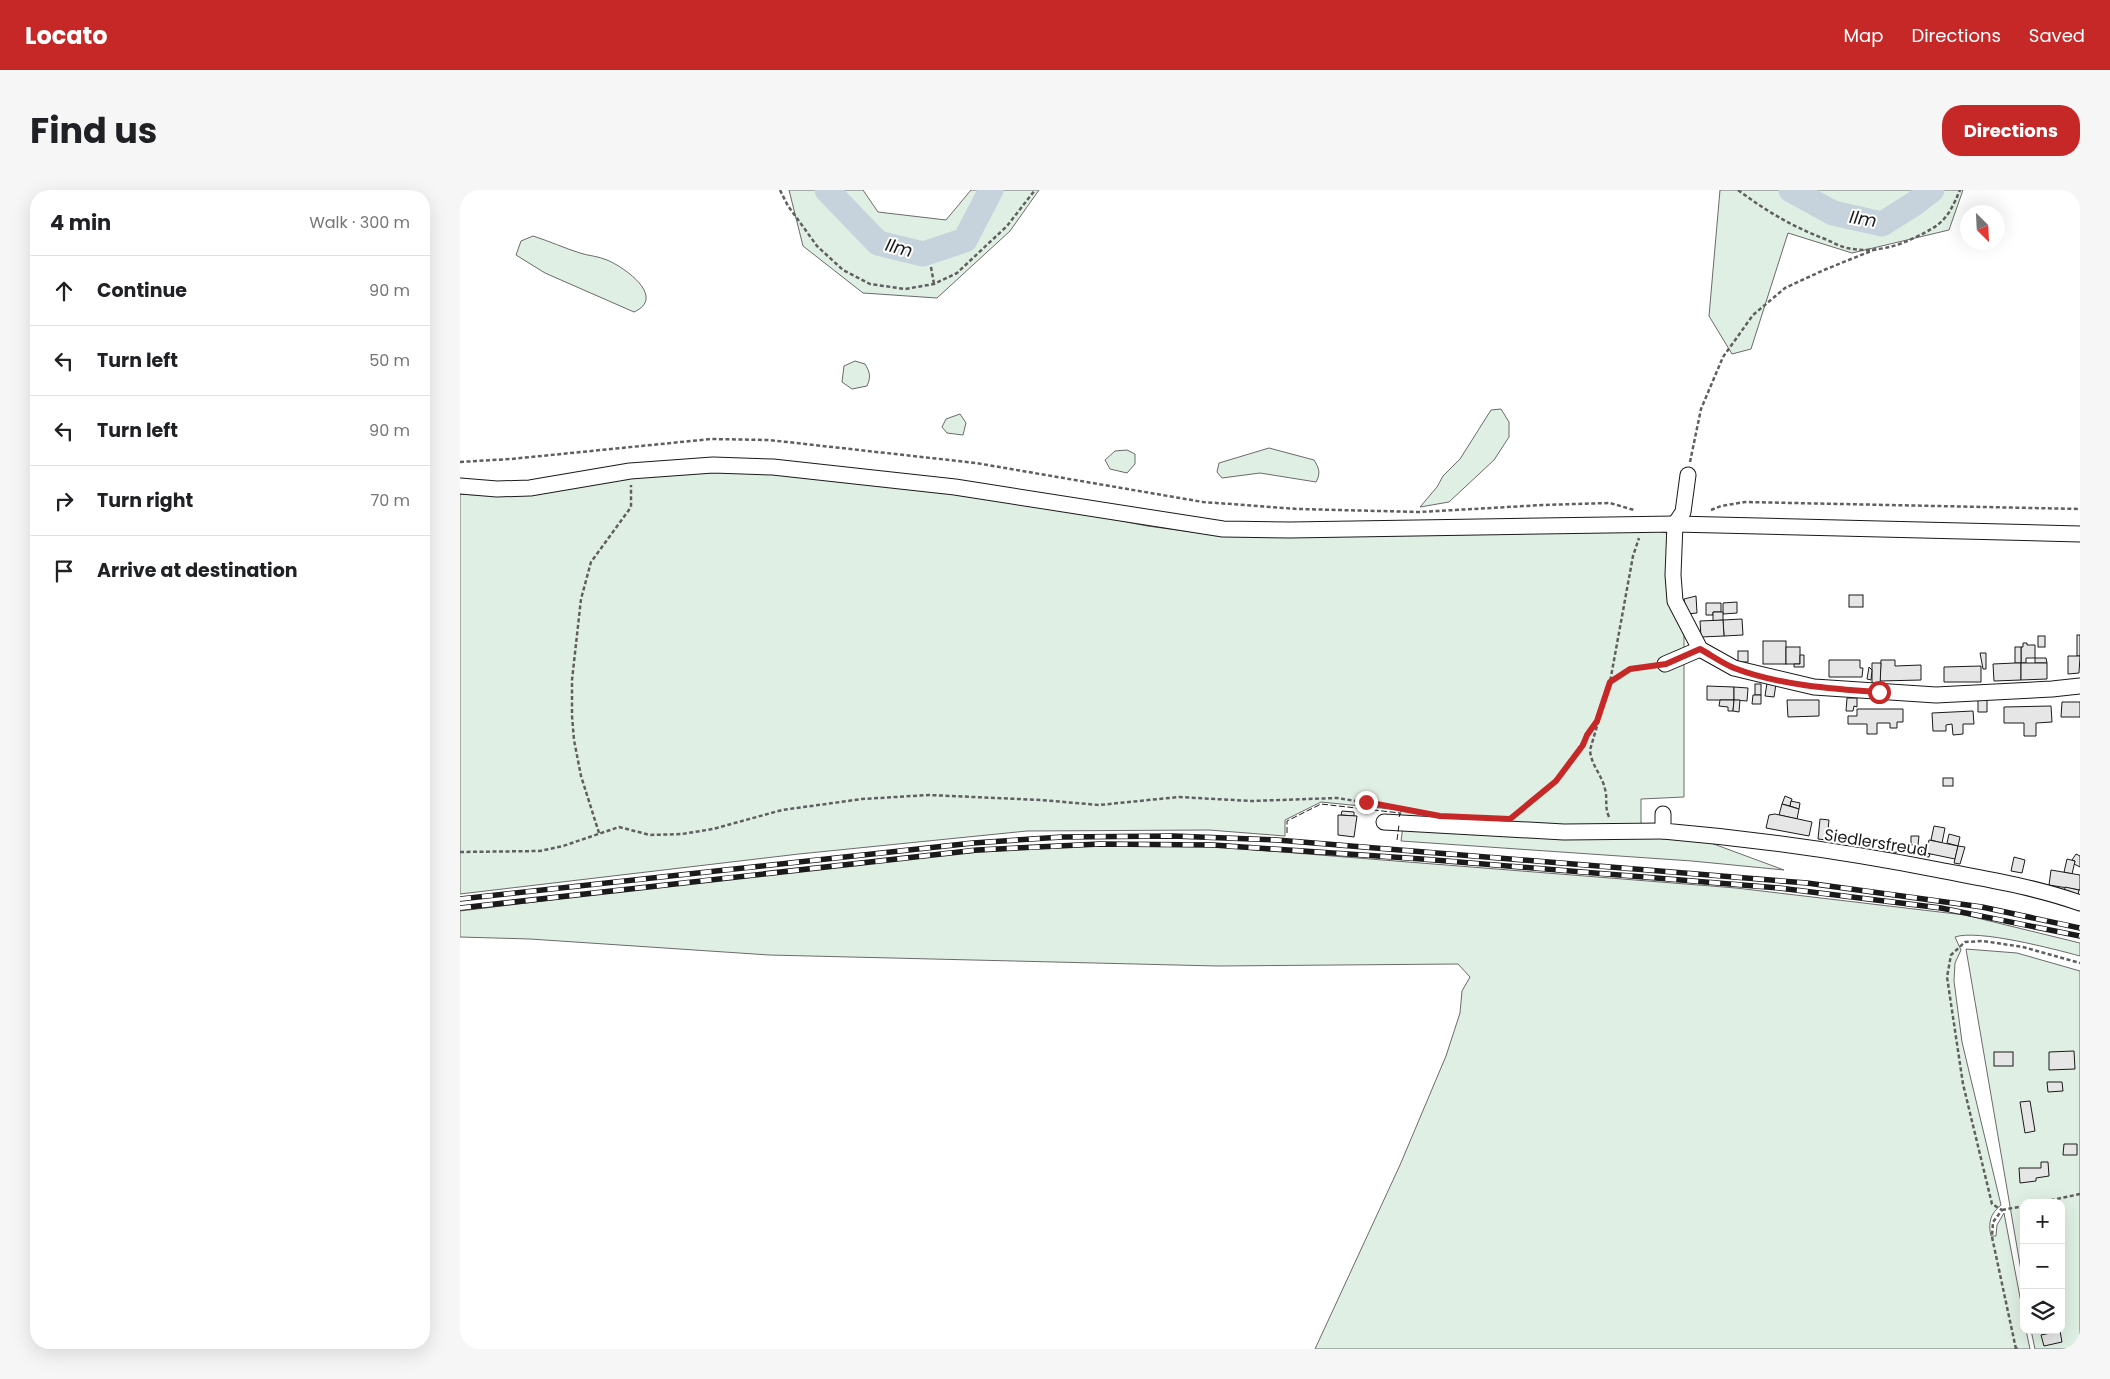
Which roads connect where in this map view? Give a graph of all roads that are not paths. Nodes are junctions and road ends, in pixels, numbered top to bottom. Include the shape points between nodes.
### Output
1 (1688, 475) road end
2 (460, 486) edge
3 (1676, 524) junction
4 (2080, 534) edge
5 (1700, 649) junction
6 (1666, 664) road end
7 (2080, 686) edge
8 (1663, 814) dead end
9 (1384, 822) dead end
10 (1663, 831) junction
11 (2080, 903) edge

1 - 3 street via 1683,512
2 - 3 street via 530,488 630,472 712,465 772,467 955,487 1223,529
3 - 4 street
3 - 5 street via 1675,602
5 - 6 street
5 - 7 street via 1734,668 1831,688 1936,695
8 - 10 street
9 - 10 street, Siedlersfreud via 1564,832
10 - 11 street, Siedlersfreud via 1733,837 1904,863 1992,880

